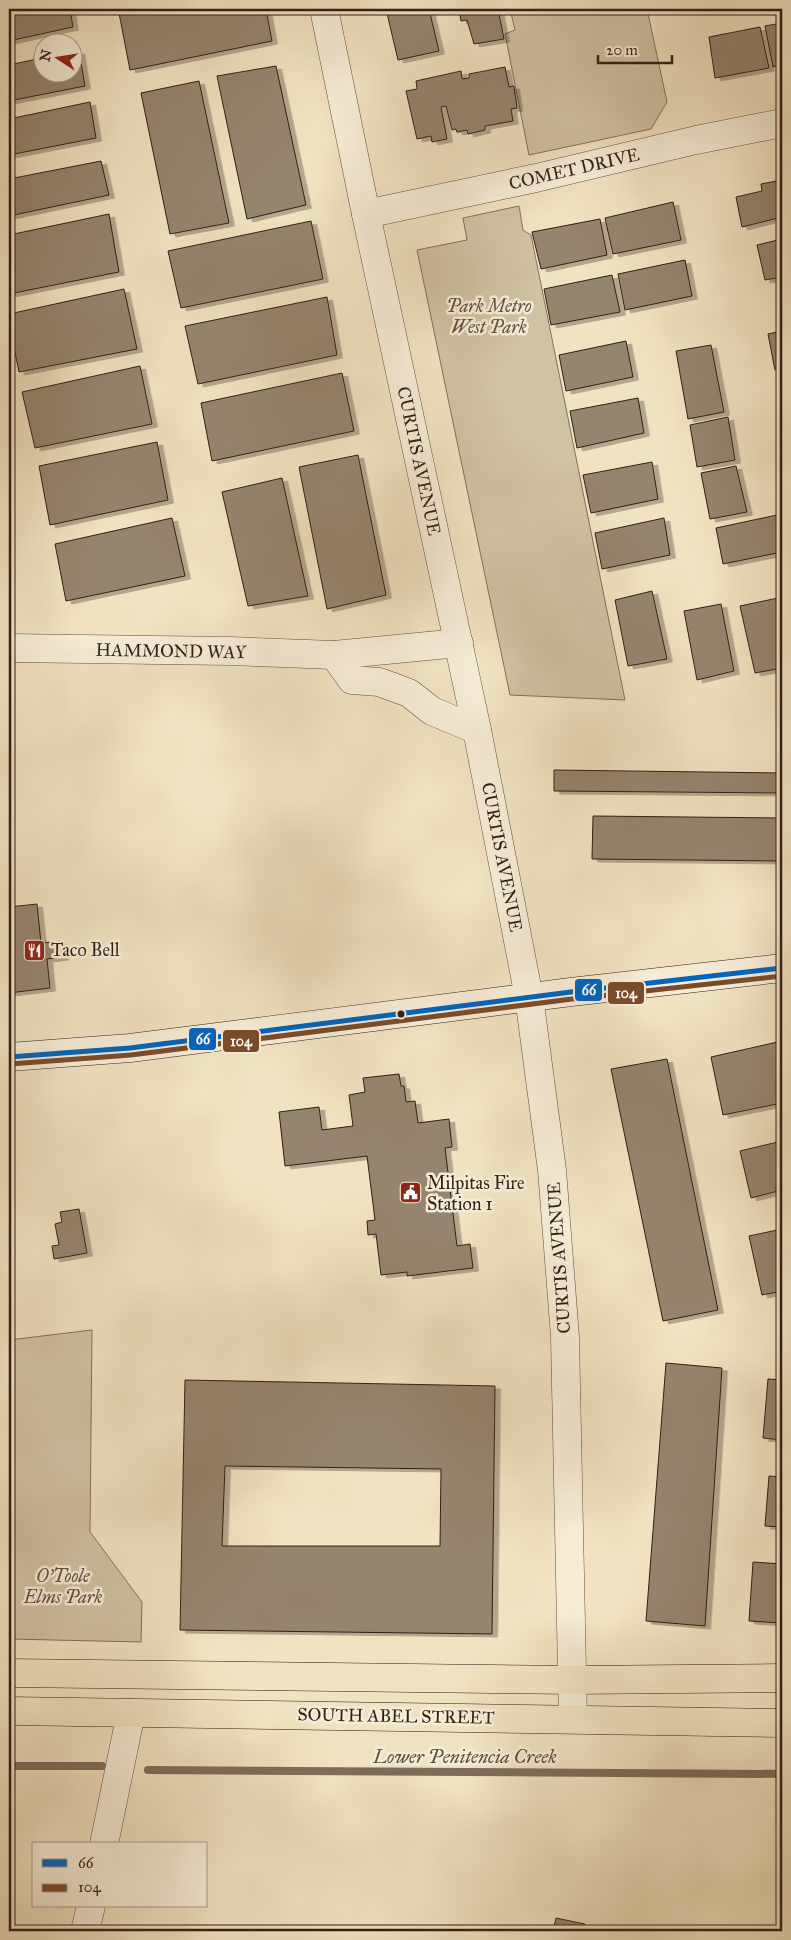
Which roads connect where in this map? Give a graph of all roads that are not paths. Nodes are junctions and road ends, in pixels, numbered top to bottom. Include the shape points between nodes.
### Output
1 (324, 9) edge
2 (782, 123) edge
3 (366, 214) junction
4 (459, 643) junction
5 (9, 648) edge
6 (334, 655) junction
7 (477, 730) junction
8 (782, 968) edge
9 (529, 997) junction
10 (9, 1056) edge
11 (9, 1672) edge
12 (79, 1672) junction
13 (176, 1675) junction
14 (782, 1678) edge
15 (574, 1680) junction
16 (9, 1711) edge
17 (131, 1713) junction
18 (573, 1719) junction
19 (782, 1723) edge
20 (104, 1842) edge
21 (91, 1908) edge
22 (85, 1931) edge

1 - 3 street, CURTIS AVENUE
2 - 3 street, COMET DRIVE
3 - 4 street, CURTIS AVENUE
4 - 6 street, HAMMOND WAY
4 - 7 street, CURTIS AVENUE
5 - 6 street, HAMMOND WAY
6 - 7 street via 352,680 379,682 401,690 432,711
7 - 9 street, CURTIS AVENUE
8 - 9 street
9 - 10 street via 130,1048
9 - 15 street, CURTIS AVENUE via 552,1170 565,1337
11 - 12 main road, SOUTH ABEL STREET
12 - 13 main road, SOUTH ABEL STREET
12 - 17 main road
13 - 15 main road, SOUTH ABEL STREET
13 - 17 main road via 142,1696
14 - 15 main road, SOUTH ABEL STREET
15 - 18 street, CURTIS AVENUE
16 - 17 main road, SOUTH ABEL STREET
17 - 18 main road, SOUTH ABEL STREET
17 - 20 street
18 - 19 main road, SOUTH ABEL STREET
21 - 22 street

